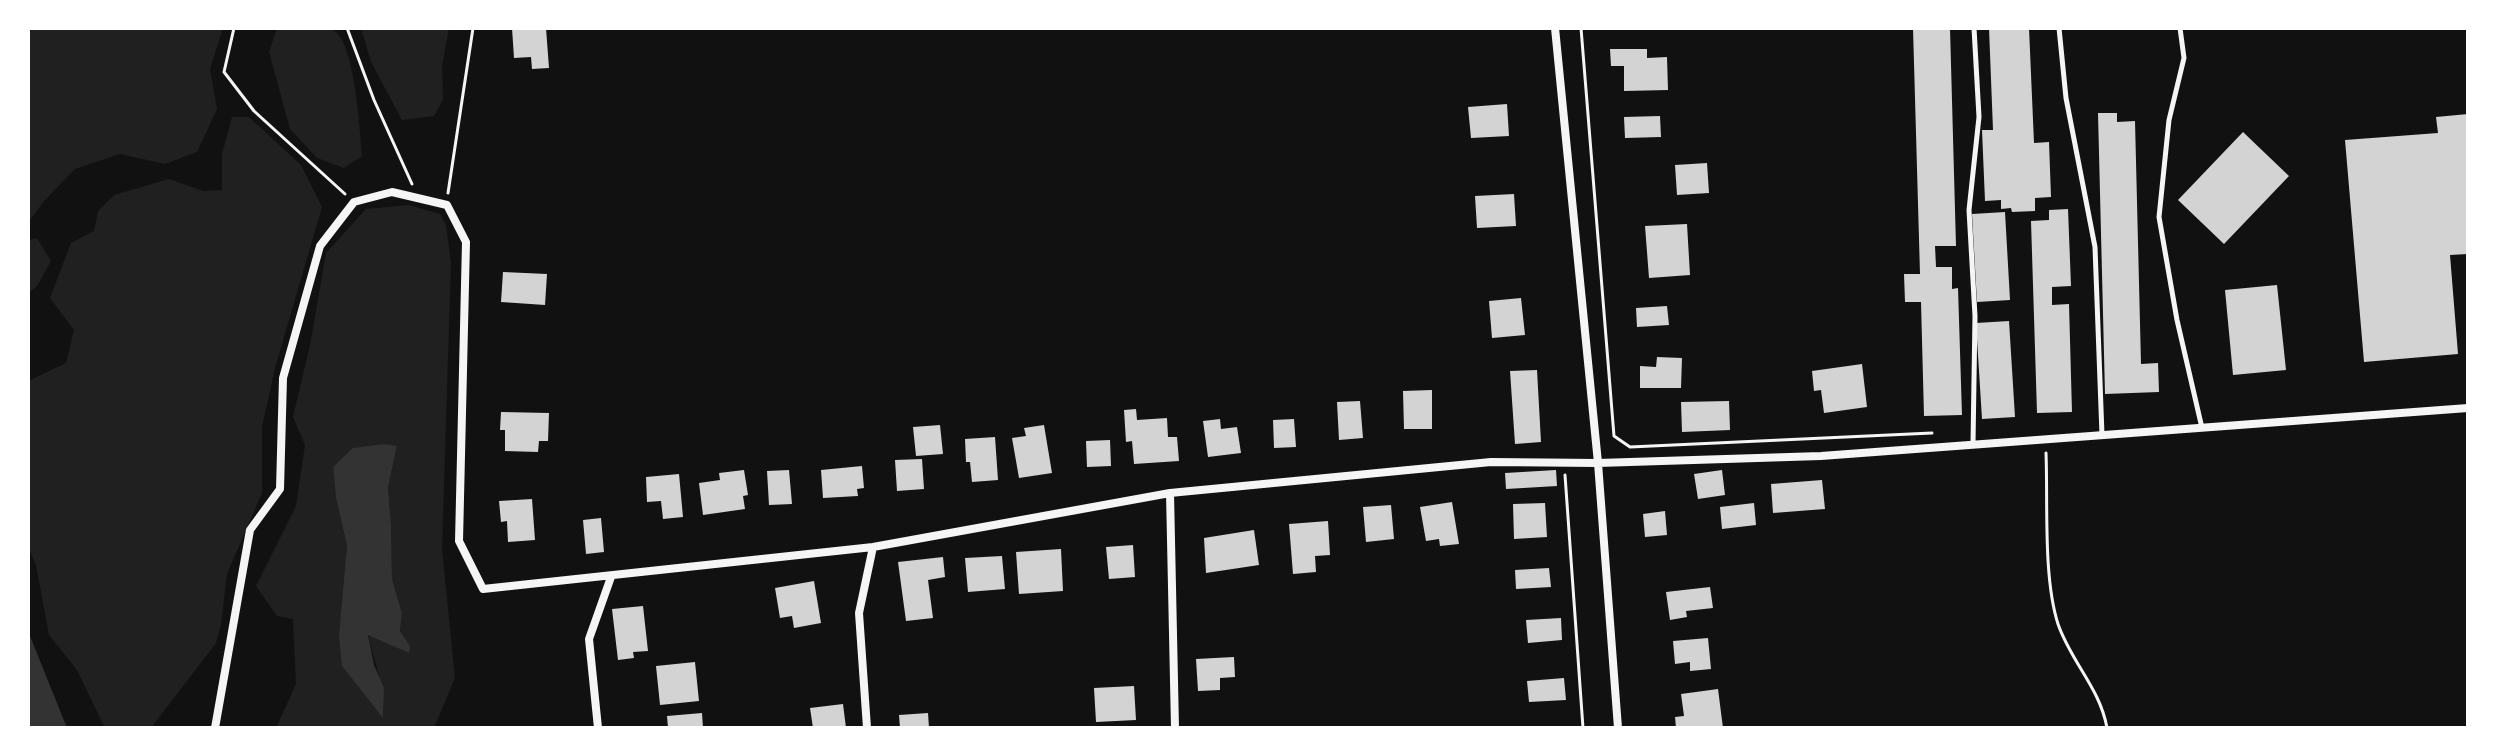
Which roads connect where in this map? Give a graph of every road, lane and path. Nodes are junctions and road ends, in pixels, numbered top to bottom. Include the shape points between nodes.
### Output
1 (234, 28) edge
2 (347, 28) edge
3 (473, 28) edge
4 (1555, 28) edge
5 (1581, 28) edge
6 (1974, 28) edge
7 (2059, 28) edge
8 (2180, 28) edge
9 (419, 198) junction
10 (354, 202) junction
11 (447, 205) junction
12 (2468, 408) edge
13 (2202, 429) junction
14 (1942, 433) dead end
15 (2102, 435) junction
16 (2046, 439) junction
17 (1973, 444) junction
18 (1564, 463) junction
19 (1598, 463) junction
20 (1170, 493) junction
21 (873, 547) junction
22 (611, 577) junction
23 (215, 728) edge
24 (598, 728) edge
25 (867, 728) edge
26 (1175, 728) edge
27 (1583, 728) edge
28 (1618, 728) edge
29 (2107, 728) edge

1 - 10 path via 224,72 254,111
2 - 9 path
3 - 11 path
4 - 19 street
5 - 14 path via 1614,436 1630,447
6 - 17 lane via 1979,117 1969,210 1975,316
7 - 15 lane via 2066,98 2095,247
8 - 13 lane via 2184,58 2169,120 2159,217
9 - 10 street via 392,192
9 - 11 street
10 - 23 street via 320,246 283,378 280,489 250,530
11 - 22 street via 466,242 459,541 483,589
12 - 13 street
13 - 15 street
15 - 16 street
16 - 17 street
16 - 29 path via 2050,591 2070,656 2096,693
17 - 19 street via 1821,456
18 - 19 street
18 - 20 street via 1491,462
18 - 27 path
19 - 28 street
20 - 21 street
20 - 26 street
21 - 22 street
21 - 25 street via 859,613
22 - 24 street via 589,639

